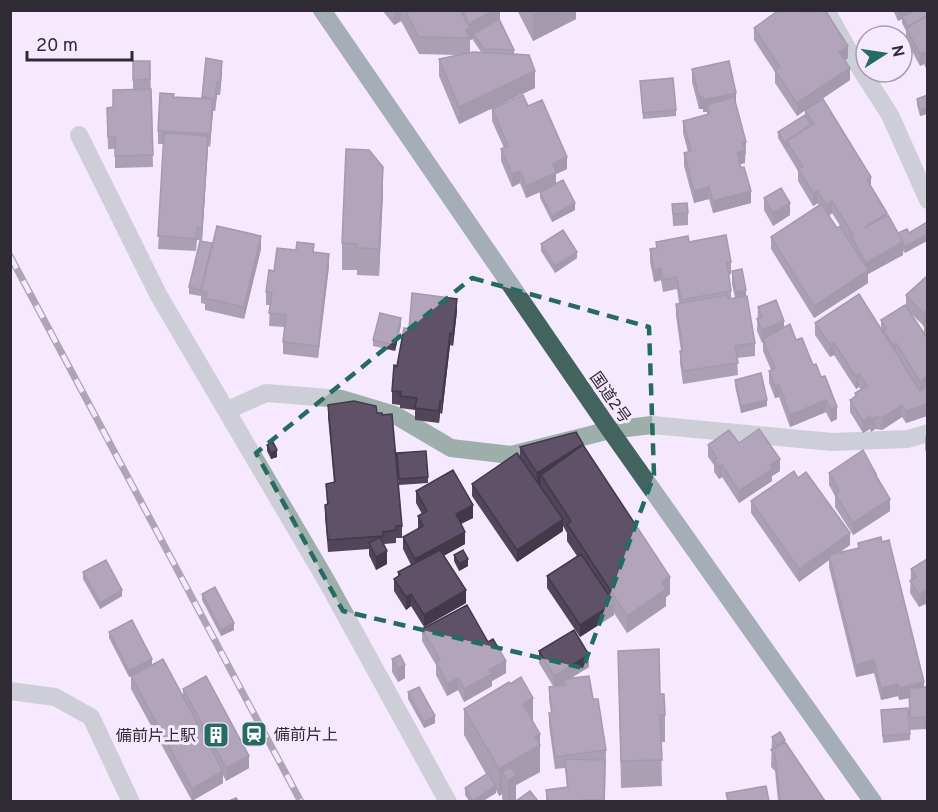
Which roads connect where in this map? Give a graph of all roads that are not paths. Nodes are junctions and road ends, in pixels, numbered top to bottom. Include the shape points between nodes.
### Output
1 (322, 10) edge
2 (826, 10) edge
3 (79, 135) dead end
4 (927, 200) edge
5 (228, 410) junction
6 (610, 430) junction
7 (927, 433) edge
8 (10, 691) edge
9 (131, 801) edge
10 (448, 801) edge
11 (873, 801) edge

1 - 6 highway, 国道2号
2 - 4 street via 890,114
3 - 5 street via 159,296
5 - 6 street via 266,393 342,399 395,415 451,448 511,455
5 - 10 street
6 - 7 street via 652,425 832,442 908,439
6 - 11 highway, 国道2号
8 - 9 street via 55,697 91,717

